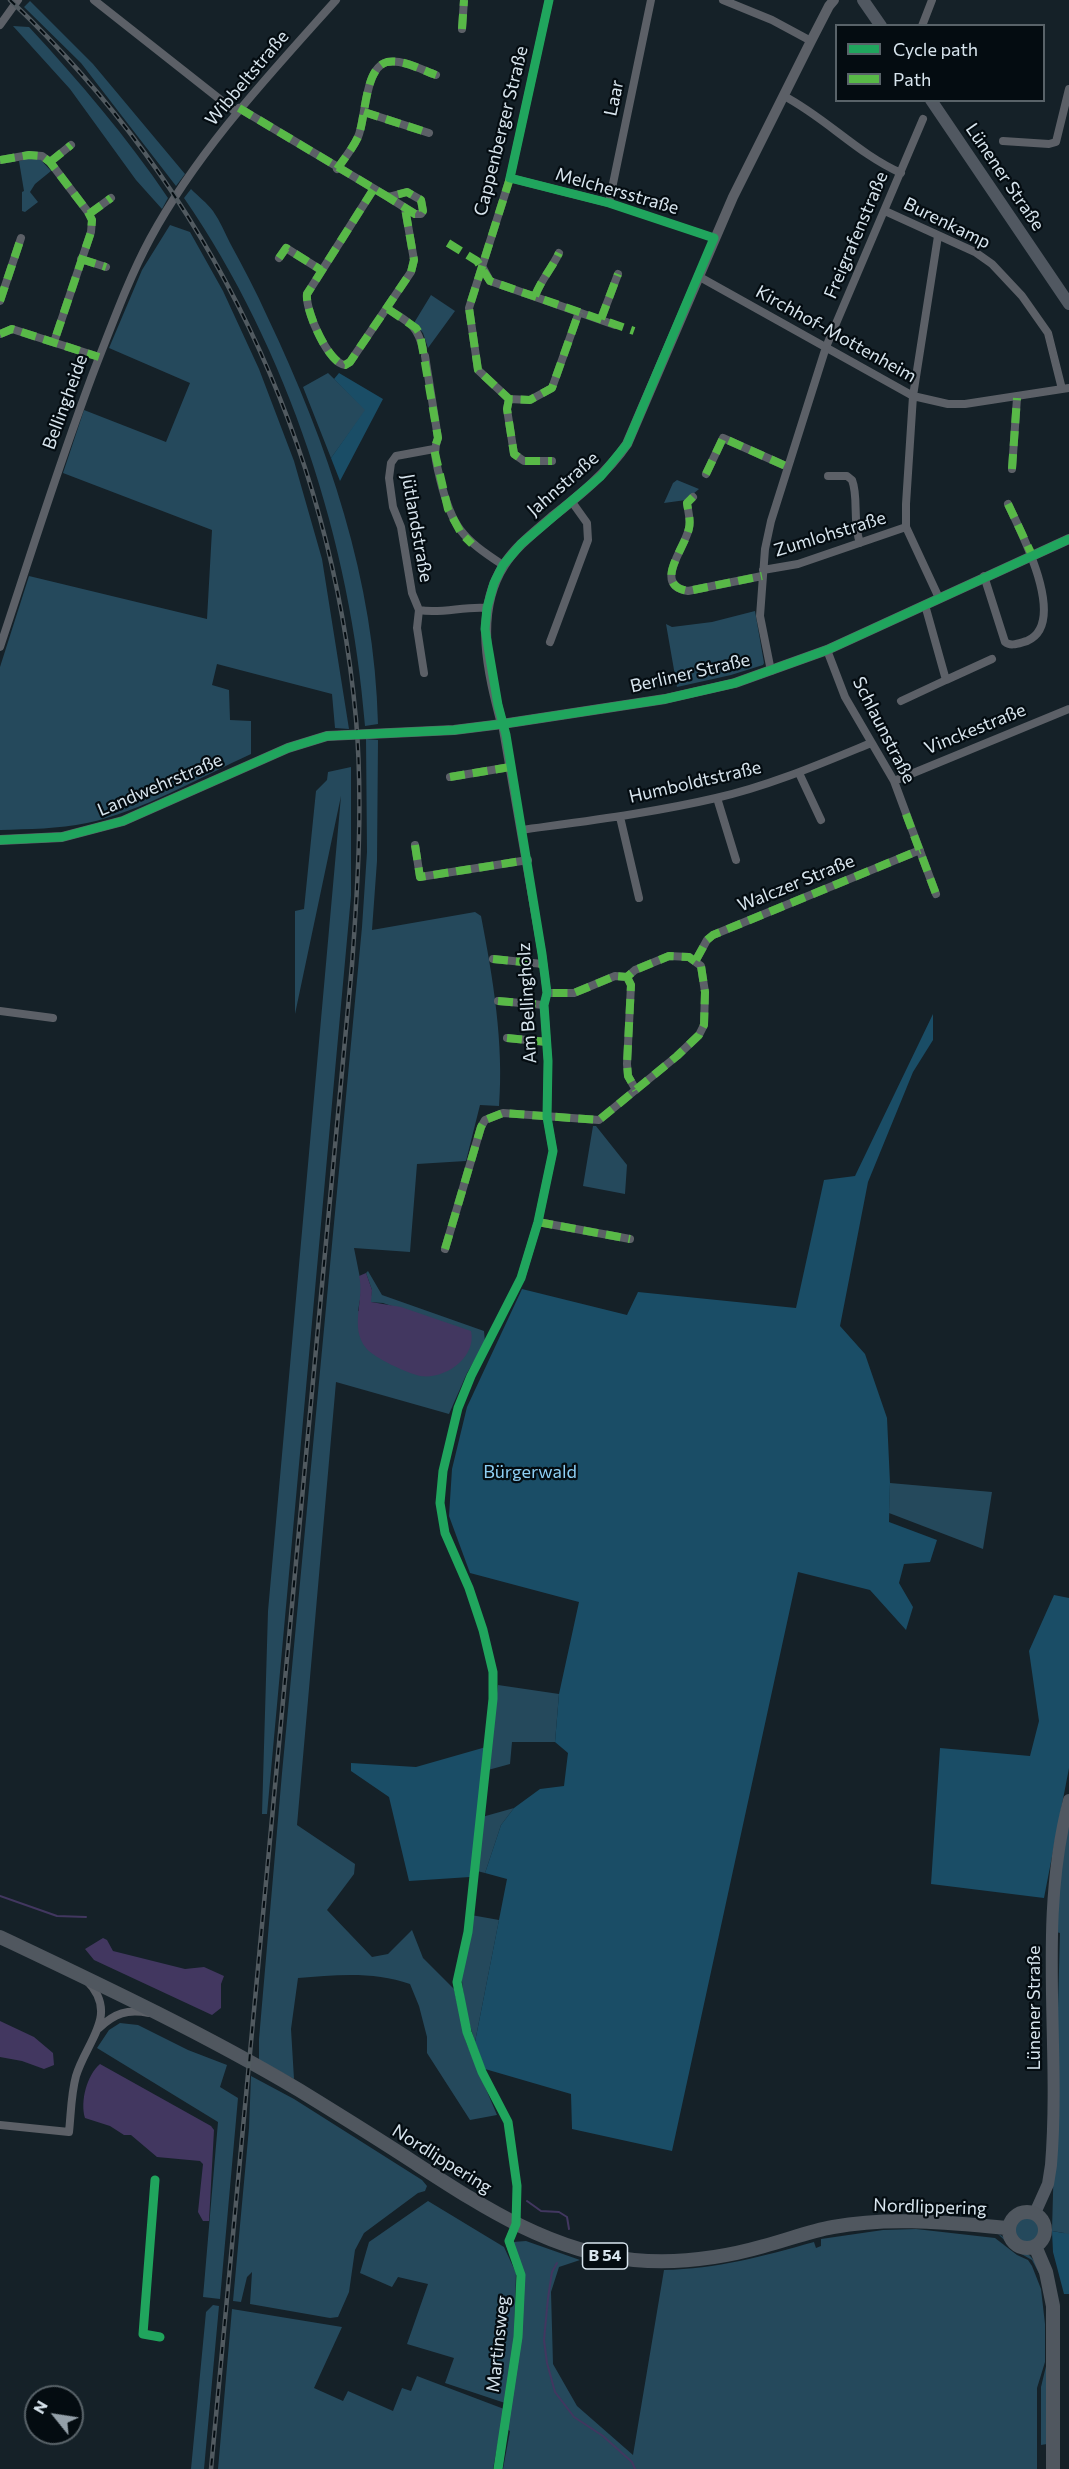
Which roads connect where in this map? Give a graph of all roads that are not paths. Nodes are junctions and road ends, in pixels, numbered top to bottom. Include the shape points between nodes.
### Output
1 (18, 0) edge
2 (94, 0) edge
3 (336, 0) edge
4 (464, 0) edge
5 (549, 0) edge
6 (651, 0) edge
7 (723, 0) edge
8 (834, 0) edge
9 (863, 0) edge
10 (932, 0) edge
11 (880, 24) edge
12 (923, 24) edge
13 (0, 25) edge
14 (462, 29) dead end
15 (811, 41) junction
16 (436, 75) dead end
17 (1069, 89) edge
18 (784, 96) junction
19 (932, 102) edge
20 (238, 110) junction
21 (364, 112) junction
22 (923, 119) dead end
23 (429, 133) dead end
24 (1003, 141) dead end
25 (71, 145) dead end
26 (0, 160) edge
27 (50, 162) junction
28 (337, 169) junction
29 (901, 173) junction
30 (510, 178) junction
31 (188, 180) joint
32 (374, 190) junction
33 (388, 197) junction
34 (111, 198) dead end
35 (609, 203) junction
36 (405, 208) junction
37 (885, 211) junction
38 (89, 214) junction
39 (938, 236) junction
40 (21, 238) dead end
41 (714, 238) junction
42 (559, 253) dead end
43 (279, 258) dead end
44 (81, 259) junction
45 (106, 267) dead end
46 (483, 268) junction
47 (321, 270) junction
48 (618, 274) dead end
49 (698, 276) junction
50 (535, 296) junction
51 (0, 301) edge
52 (1069, 304) edge
53 (388, 309) junction
54 (579, 312) junction
55 (601, 319) junction
56 (615, 325) dead end
57 (1, 337) edge
58 (54, 342) junction
59 (826, 347) junction
60 (99, 357) junction
61 (1066, 389) edge
62 (913, 396) junction
63 (1017, 398) junction
64 (509, 399) junction
65 (434, 449) junction
66 (552, 461) dead end
67 (788, 467) junction
68 (1012, 470) dead end
69 (706, 474) dead end
70 (828, 476) dead end
71 (693, 497) dead end
72 (572, 502) junction
73 (1008, 504) dead end
74 (906, 527) junction
75 (1069, 539) edge
76 (860, 543) junction
77 (1032, 555) junction
78 (503, 565) junction
79 (762, 573) junction
80 (984, 576) junction
81 (939, 598) junction
82 (925, 606) junction
83 (487, 608) junction
84 (419, 609) junction
85 (550, 642) dead end
86 (0, 647) edge
87 (827, 650) junction
88 (992, 658) dead end
89 (771, 670) junction
90 (424, 673) dead end
91 (946, 680) junction
92 (901, 701) dead end
93 (1069, 709) edge
94 (502, 724) junction
95 (327, 736) joint
96 (871, 743) junction
97 (510, 767) junction
98 (799, 773) junction
99 (450, 777) dead end
100 (894, 781) junction
101 (717, 798) junction
102 (620, 817) junction
103 (821, 820) dead end
104 (521, 830) junction
105 (0, 840) edge
106 (415, 845) dead end
107 (920, 850) junction
108 (528, 860) junction
109 (736, 860) dead end
110 (936, 894) dead end
111 (639, 898) dead end
112 (493, 959) dead end
113 (696, 960) junction
114 (543, 964) junction
115 (627, 976) junction
116 (547, 993) junction
117 (498, 1001) dead end
118 (544, 1005) junction
119 (0, 1011) edge
120 (53, 1018) dead end
121 (507, 1038) dead end
122 (547, 1042) junction
123 (636, 1090) junction
124 (547, 1117) junction
125 (538, 1222) junction
126 (630, 1239) dead end
127 (445, 1249) dead end
128 (521, 1278) dead end
129 (1069, 1800) edge
130 (0, 1937) edge
131 (83, 1977) junction
132 (159, 2015) junction
133 (99, 2028) junction
134 (0, 2125) edge
135 (1035, 2213) junction
136 (516, 2224) junction
137 (1009, 2228) junction
138 (1035, 2246) junction
139 (498, 2469) edge
140 (1053, 2469) edge

1 - 13 street
2 - 20 street
3 - 20 street, Wibbeltstraße
4 - 14 street
5 - 30 street, Cappenberger Straße
6 - 35 street, Laar
7 - 15 street
8 - 15 street, Jahnstraße
9 - 11 main road
10 - 12 street
15 - 18 street, Jahnstraße
16 - 21 street via 399,62 384,63 373,75
17 - 24 street via 1056,142
18 - 29 street via 880,164
18 - 41 street, Jahnstraße
19 - 52 main road, Lünener Straße
20 - 28 street
20 - 31 street, Wibbeltstraße
21 - 23 street
21 - 28 street via 358,137
22 - 29 street, Freigrafenstraße
25 - 27 street
26 - 27 street via 34,154
27 - 38 street
28 - 32 street
29 - 37 street, Freigrafenstraße
30 - 35 street, Melchersstraße
30 - 46 street, Cappenberger Straße
31 - 60 street, Bellingheide via 134,269
32 - 33 street
32 - 47 street
33 - 36 street
33 - 36 street via 407,192 421,200 424,207 418,215
34 - 38 street
35 - 41 street, Melchersstraße
36 - 53 street via 414,265
37 - 39 street, Burenkamp
37 - 59 street, Freigrafenstraße
38 - 44 street via 92,226
39 - 61 street, Burenkamp via 984,258 1022,296 1051,340
39 - 62 street
40 - 51 street
41 - 49 street, Jahnstraße
42 - 50 street
43 - 47 street via 286,248
44 - 45 street
44 - 58 street
46 - 50 street via 490,281
46 - 64 street, Cappenberger Straße via 469,308 478,370
47 - 53 street via 307,294 307,304 331,357 340,365 350,362
48 - 55 street
49 - 59 street, Kirchhof-Mottenheim
49 - 72 street, Jahnstraße via 627,444 601,476
50 - 54 street
53 - 65 street via 420,334 438,438
54 - 55 street
54 - 64 street via 552,388 530,400
55 - 56 street
57 - 58 street via 12,329
58 - 60 street
59 - 62 street, Kirchhof-Mottenheim
59 - 67 street, Freigrafenstraße
60 - 86 street, Bellingheide
61 - 63 street, Kirchhof-Mottenheim
62 - 63 street, Kirchhof-Mottenheim via 948,404
62 - 74 street
63 - 68 street
64 - 66 street via 514,454 524,461
65 - 78 street via 453,521 472,544
65 - 84 street, Jütlandstraße via 396,456 389,478 412,593
67 - 69 street via 723,438
67 - 79 street, Freigrafenstraße via 771,521
70 - 76 street via 847,476 852,480 855,528
71 - 79 street via 687,503 690,526 670,575 673,585 688,591
72 - 78 street, Jahnstraße via 530,535
72 - 85 street, Jahnstraße via 587,523 588,540
73 - 77 street
74 - 76 street, Zumlohstraße
74 - 81 street
75 - 77 street, Berliner Straße
76 - 79 street, Zumlohstraße
77 - 80 street, Berliner Straße
77 - 80 street via 1046,608 1041,626 1032,638 1012,645 1005,642
78 - 83 street, Jahnstraße
79 - 89 street, Freigrafenstraße via 760,616
80 - 81 street, Berliner Straße
81 - 82 street, Berliner Straße
82 - 87 street, Berliner Straße
82 - 91 street
83 - 84 street, Jütlandstraße via 435,613
83 - 94 street, Jahnstraße via 487,644
84 - 90 street, Jütlandstraße via 417,628
87 - 89 street, Berliner Straße
87 - 96 street, Schlaunstraße via 845,697
88 - 91 street
89 - 94 street, Berliner Straße via 679,696
91 - 92 street
93 - 100 street, Vinckestraße
94 - 95 street, Berliner Straße
94 - 97 street, Am Bellingholz
95 - 105 street, Landwehrstraße via 288,748 123,821 62,837
96 - 98 street, Humboldtstraße
96 - 100 street, Schlaunstraße
97 - 99 street
97 - 104 street, Am Bellingholz
98 - 101 street, Humboldtstraße
98 - 103 street
100 - 107 street, Schlaunstraße
101 - 102 street, Humboldtstraße
101 - 109 street
102 - 104 street, Humboldtstraße
102 - 111 street
104 - 108 street, Am Bellingholz
106 - 108 street via 420,877
107 - 110 street, Schlaunstraße
107 - 113 street, Walczer Straße via 713,935
108 - 114 street, Am Bellingholz
112 - 114 street, Am Bellingholz
113 - 115 street via 669,956
113 - 123 street via 704,974 704,1025 693,1042
114 - 116 street, Am Bellingholz
115 - 116 street via 615,976 574,993
115 - 123 street via 631,985 627,1064
116 - 118 street, Am Bellingholz
117 - 118 street, Am Bellingholz
118 - 122 street, Am Bellingholz
119 - 120 street
121 - 122 street, Am Bellingholz
122 - 124 street, Am Bellingholz
123 - 124 street via 599,1120
124 - 125 street, Am Bellingholz via 553,1151
124 - 127 street via 503,1113 485,1120
125 - 126 street
125 - 128 street, Am Bellingholz
129 - 135 main road, Lünener Straße via 1058,1853 1051,1927 1052,2165
130 - 131 main road, Nordlippering / B 54
131 - 132 main road, Nordlippering / B 54
131 - 133 street via 99,1998
132 - 133 street via 123,2012
132 - 136 main road, Nordlippering / B 54 via 298,2090 476,2203
133 - 134 street via 75,2078 69,2132
135 - 137 main road via 1020,2212
135 - 138 main road via 1043,2220 1046,2231
136 - 137 main road, Nordlippering / B 54 via 579,2250 665,2262 732,2254 831,2227 867,2222 915,2220
136 - 139 street, Martinsweg via 509,2241 521,2275 518,2337
137 - 138 main road via 1011,2239 1019,2246
138 - 140 main road via 1046,2272 1053,2306

